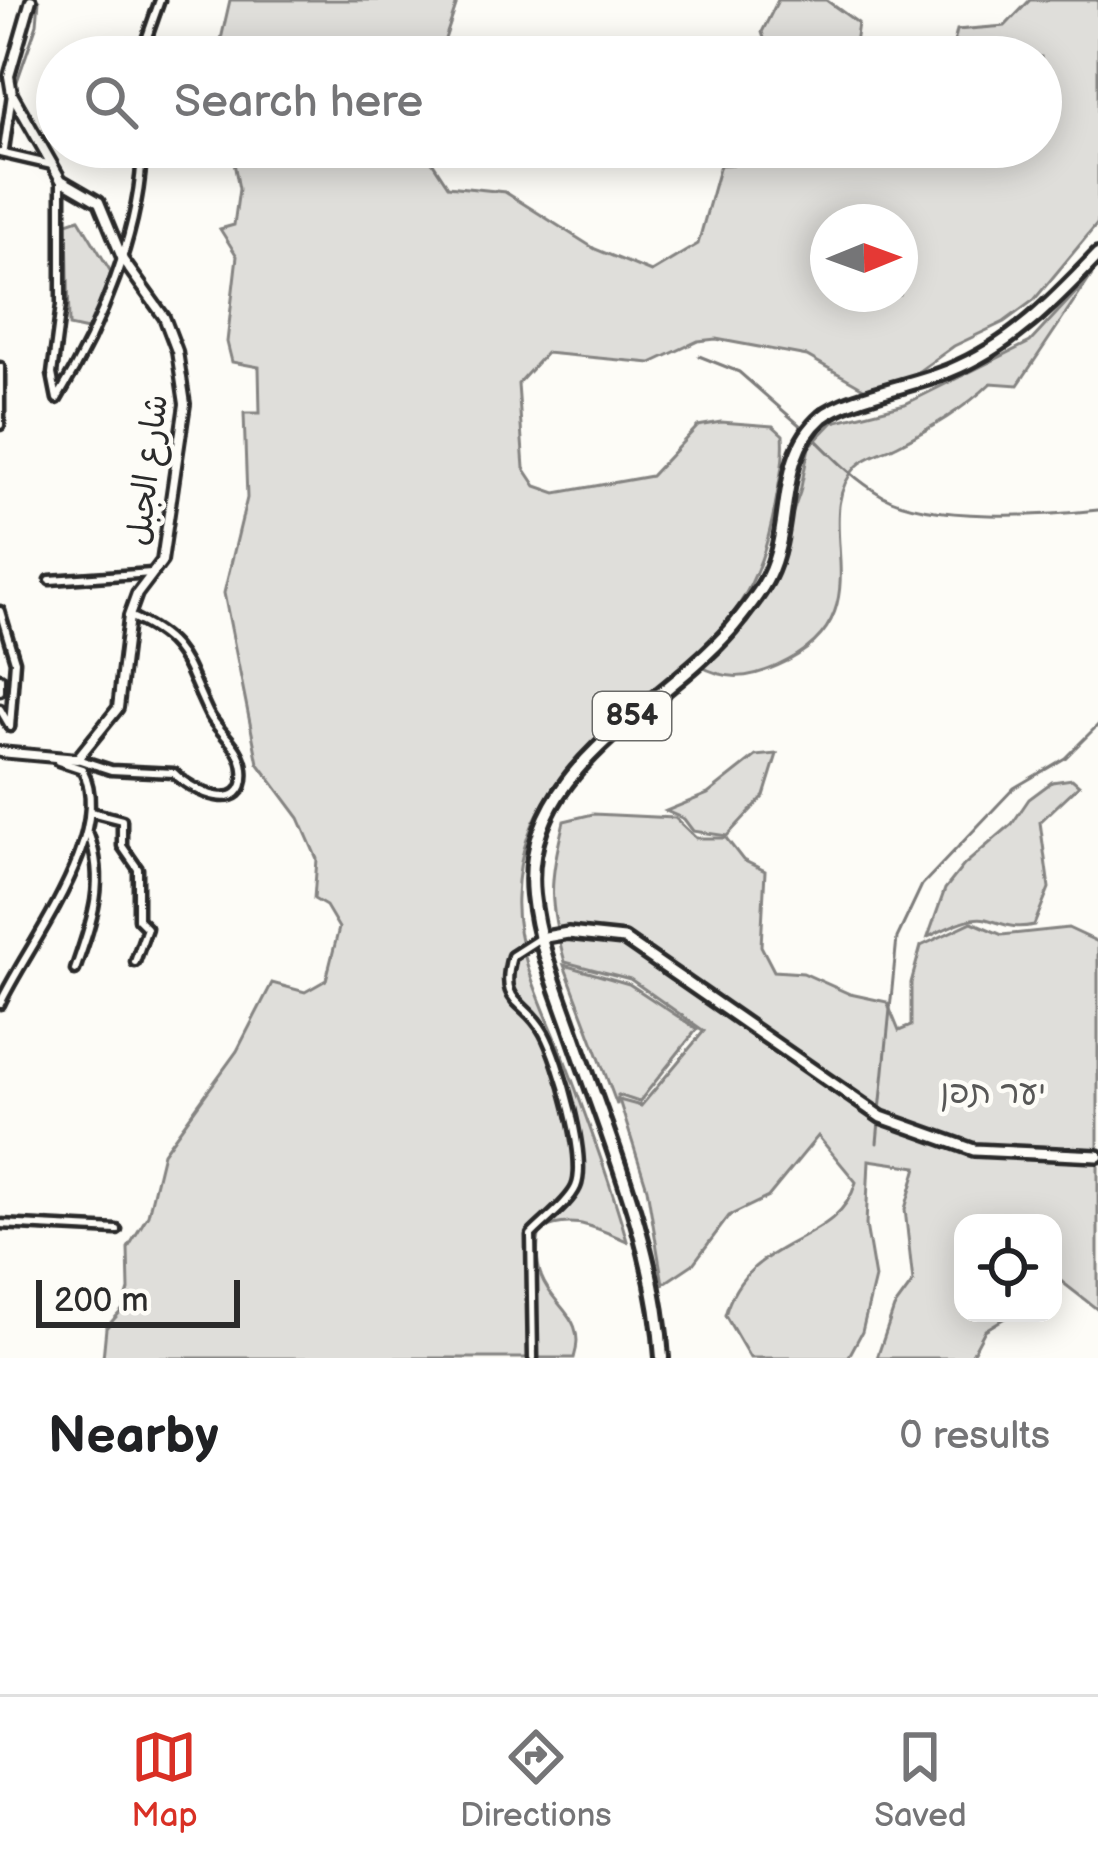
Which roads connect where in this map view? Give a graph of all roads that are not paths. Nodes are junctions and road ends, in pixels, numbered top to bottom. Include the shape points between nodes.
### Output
1 (31, 0) edge
2 (160, 0) edge
3 (147, 36) edge
4 (12, 94) junction
5 (36, 137) edge
6 (2, 151) edge
7 (36, 161) edge
8 (54, 168) edge
9 (139, 168) edge
10 (61, 181) junction
11 (1098, 255) edge
12 (124, 260) junction
13 (0, 368) edge
14 (0, 425) edge
15 (152, 573) junction
16 (50, 580) dead end
17 (0, 611) edge
18 (129, 616) junction
19 (0, 679) edge
20 (0, 691) edge
21 (0, 709) edge
22 (0, 752) edge
23 (77, 759) junction
24 (58, 761) junction
25 (91, 812) junction
26 (88, 832) junction
27 (540, 938) junction
28 (135, 962) dead end
29 (75, 970) dead end
30 (0, 1004) edge
31 (1098, 1156) edge
32 (0, 1224) edge
33 (117, 1230) dead end
34 (533, 1358) edge
35 (662, 1358) edge

1 - 4 street via 9,76
2 - 3 street
4 - 5 street, شارع الجبل
4 - 6 street
6 - 7 street
8 - 10 street, شارع الجبل
9 - 12 street
10 - 12 street, شارع الجبل via 98,202
10 - 12 street via 57,399 92,343
11 - 27 main road, 854 via 1024,331 953,370 826,413 804,435 769,576 730,630 613,733 548,813 532,874
12 - 15 street, شارع الجبل via 164,316 183,377 168,533
13 - 14 street
15 - 16 street
15 - 18 street, شارع الجبل
17 - 21 street via 15,661 10,727
18 - 23 street, شارع الجبل via 118,708
18 - 23 street via 160,629 183,652 210,716 235,747 242,782 212,798 174,773 111,770
19 - 20 street
22 - 24 street
23 - 24 street
24 - 25 street via 82,769
25 - 26 street
25 - 28 street via 122,820 122,845 138,869 138,919 147,928
26 - 29 street via 98,857 97,904
26 - 30 street
27 - 31 main road via 624,939 881,1117 926,1137 974,1150
27 - 34 street via 512,956 506,980 555,1059 578,1156 576,1187 531,1234
27 - 35 main road, 854 via 638,1222
32 - 33 street

